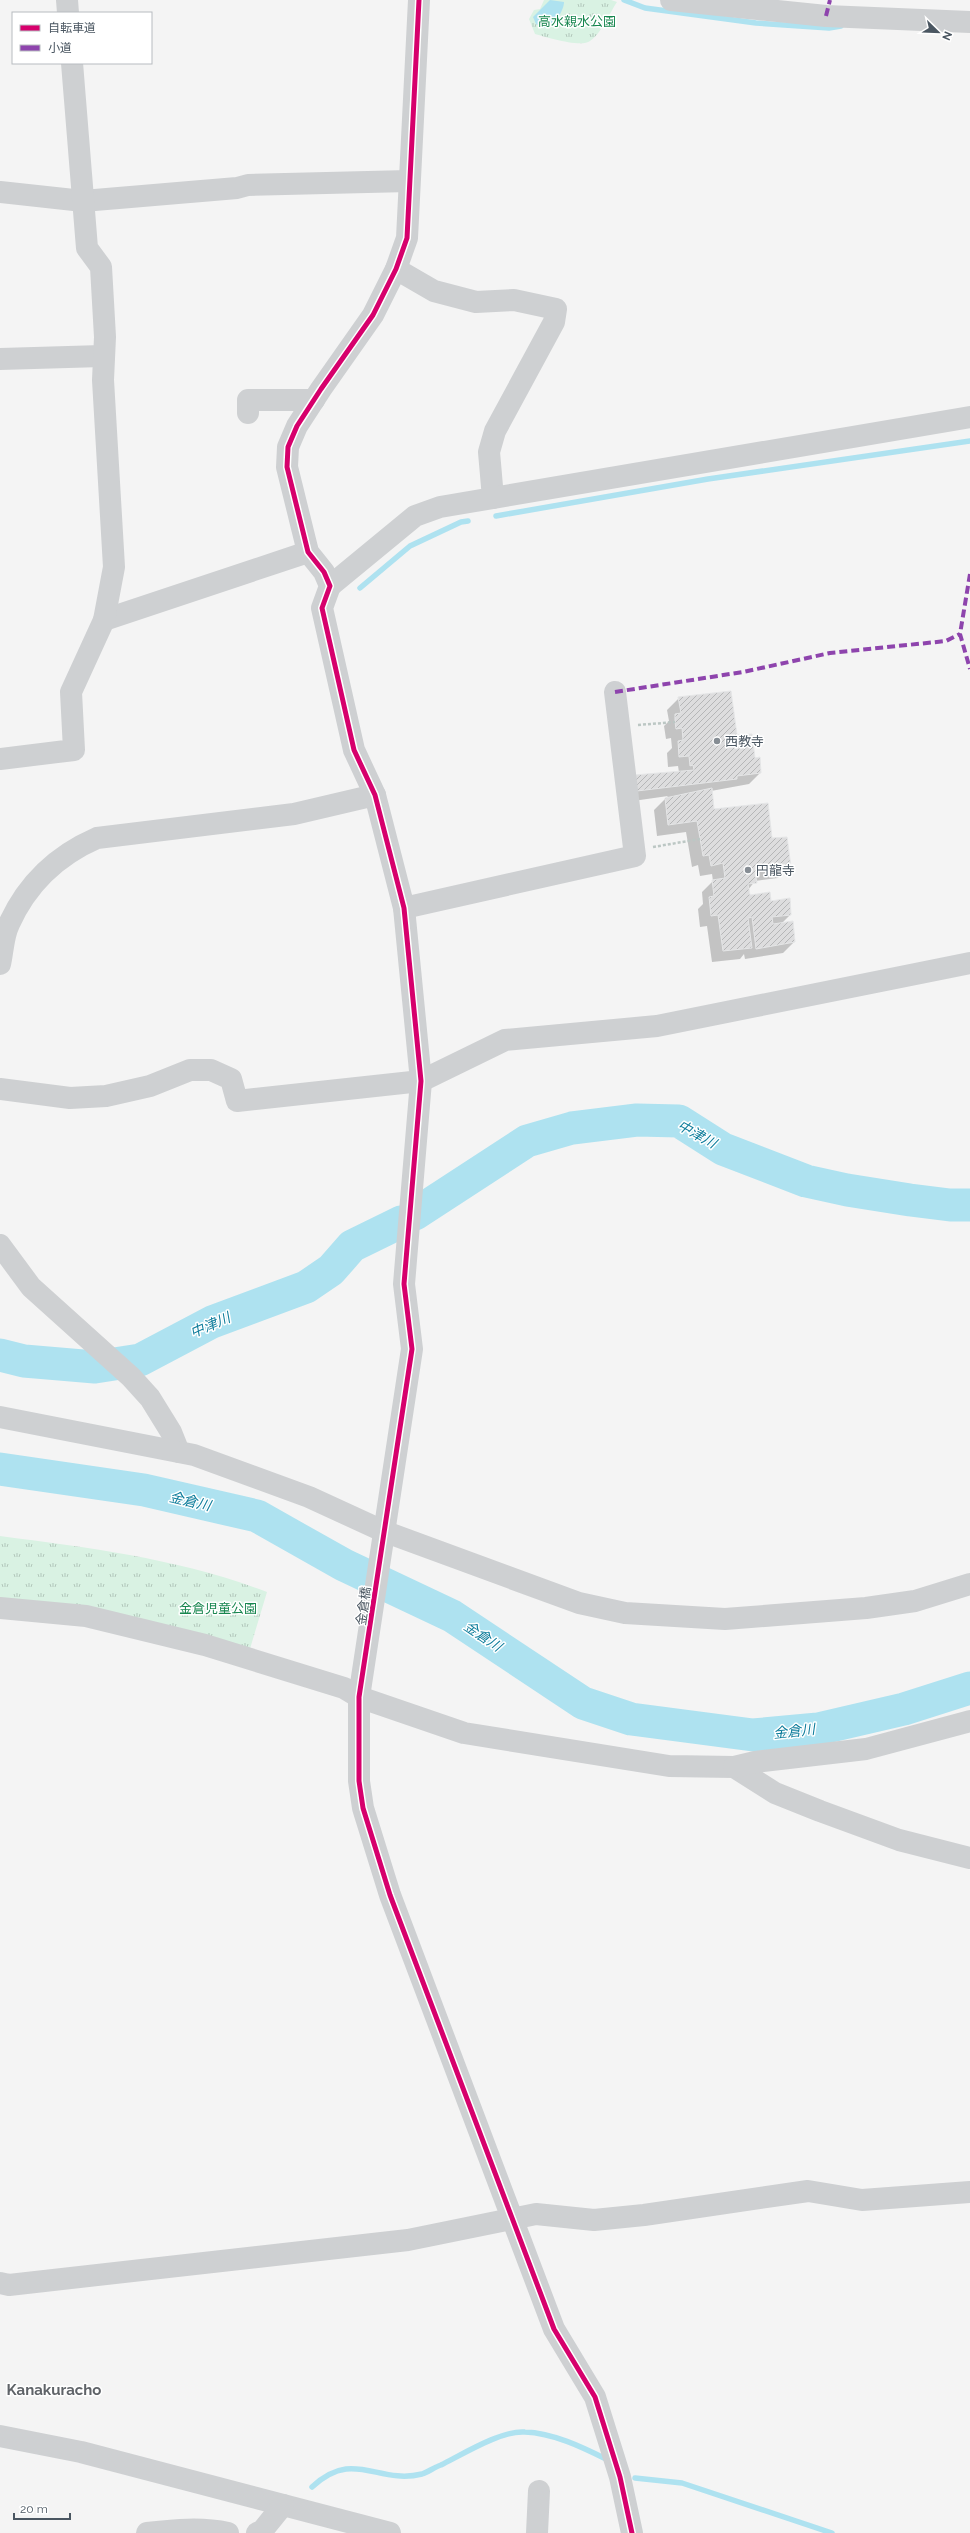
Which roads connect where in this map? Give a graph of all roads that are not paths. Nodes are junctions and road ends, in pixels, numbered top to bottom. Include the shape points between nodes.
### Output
1 (67, 0) edge
2 (419, 0) edge
3 (670, 0) edge
4 (68, 12) edge
5 (970, 22) edge
6 (72, 64) edge
7 (409, 181) junction
8 (0, 192) edge
9 (83, 201) junction
10 (396, 270) junction
11 (102, 356) junction
12 (0, 359) edge
13 (314, 400) junction
14 (248, 413) dead end
15 (970, 417) edge
16 (493, 498) junction
17 (308, 552) junction
18 (330, 586) junction
19 (104, 620) junction
20 (615, 692) dead end
21 (0, 759) edge
22 (375, 795) junction
23 (404, 908) junction
24 (970, 963) edge
25 (0, 964) edge
26 (421, 1081) junction
27 (0, 1089) edge
28 (0, 1245) edge
29 (0, 1417) edge
30 (179, 1452) junction
31 (382, 1539) junction
32 (970, 1584) edge
33 (0, 1608) edge
34 (359, 1697) junction
35 (970, 1721) edge
36 (734, 1767) junction
37 (970, 1858) edge
38 (970, 2192) edge
39 (513, 2218) junction
40 (0, 2283) edge
41 (0, 2436) edge
42 (539, 2491) dead end
43 (283, 2505) junction
44 (147, 2533) edge
45 (228, 2533) edge
46 (257, 2533) edge
47 (390, 2533) edge
48 (537, 2533) edge
49 (632, 2533) edge

1 - 4 street
2 - 7 street
3 - 5 street via 826,16
6 - 9 street
7 - 9 street via 248,185
7 - 10 street via 407,238
8 - 9 street
9 - 11 street via 87,248 101,266 105,337
10 - 13 street via 373,315
10 - 16 street via 434,292 476,302 514,300 556,309 554,322 495,430 489,452
11 - 12 street
11 - 19 street via 114,567
13 - 14 street via 248,400
13 - 17 street via 297,426 288,447 288,466
15 - 16 street
16 - 18 street via 440,507 415,516
17 - 18 street via 324,572
17 - 19 street
18 - 22 street, 金倉橋 via 322,608 354,750
19 - 21 street via 71,692 74,750
20 - 23 street via 635,856
22 - 23 street, 金倉橋
22 - 25 street via 294,814 97,838 74,848 53,863 28,893 8,925
23 - 26 street, 金倉橋
24 - 26 street via 657,1026 505,1040
26 - 27 street via 237,1101 231,1079 211,1070 190,1070 150,1086 106,1096 70,1098
26 - 31 street, 金倉橋 via 404,1284 412,1348
28 - 30 street via 31,1287 131,1376 150,1398 172,1432
29 - 30 street
30 - 31 street via 256,1476
31 - 32 street via 578,1603 625,1613 663,1616 725,1618 866,1608 915,1601
31 - 34 street, 金倉橋
33 - 34 street via 86,1616 205,1645 344,1688
34 - 36 street via 464,1733 670,1766
34 - 39 street, 金倉橋 via 359,1781 363,1808 390,1895
35 - 36 street via 866,1749 755,1762
36 - 37 street via 775,1794 899,1840
38 - 39 street via 862,2200 808,2191 594,2220 536,2214
39 - 40 street via 408,2240 9,2285
39 - 49 street, 金倉橋 via 554,2329 595,2397 620,2477
41 - 43 street via 81,2452
42 - 48 street
43 - 46 street via 262,2531
43 - 47 street
44 - 45 street via 182,2529

